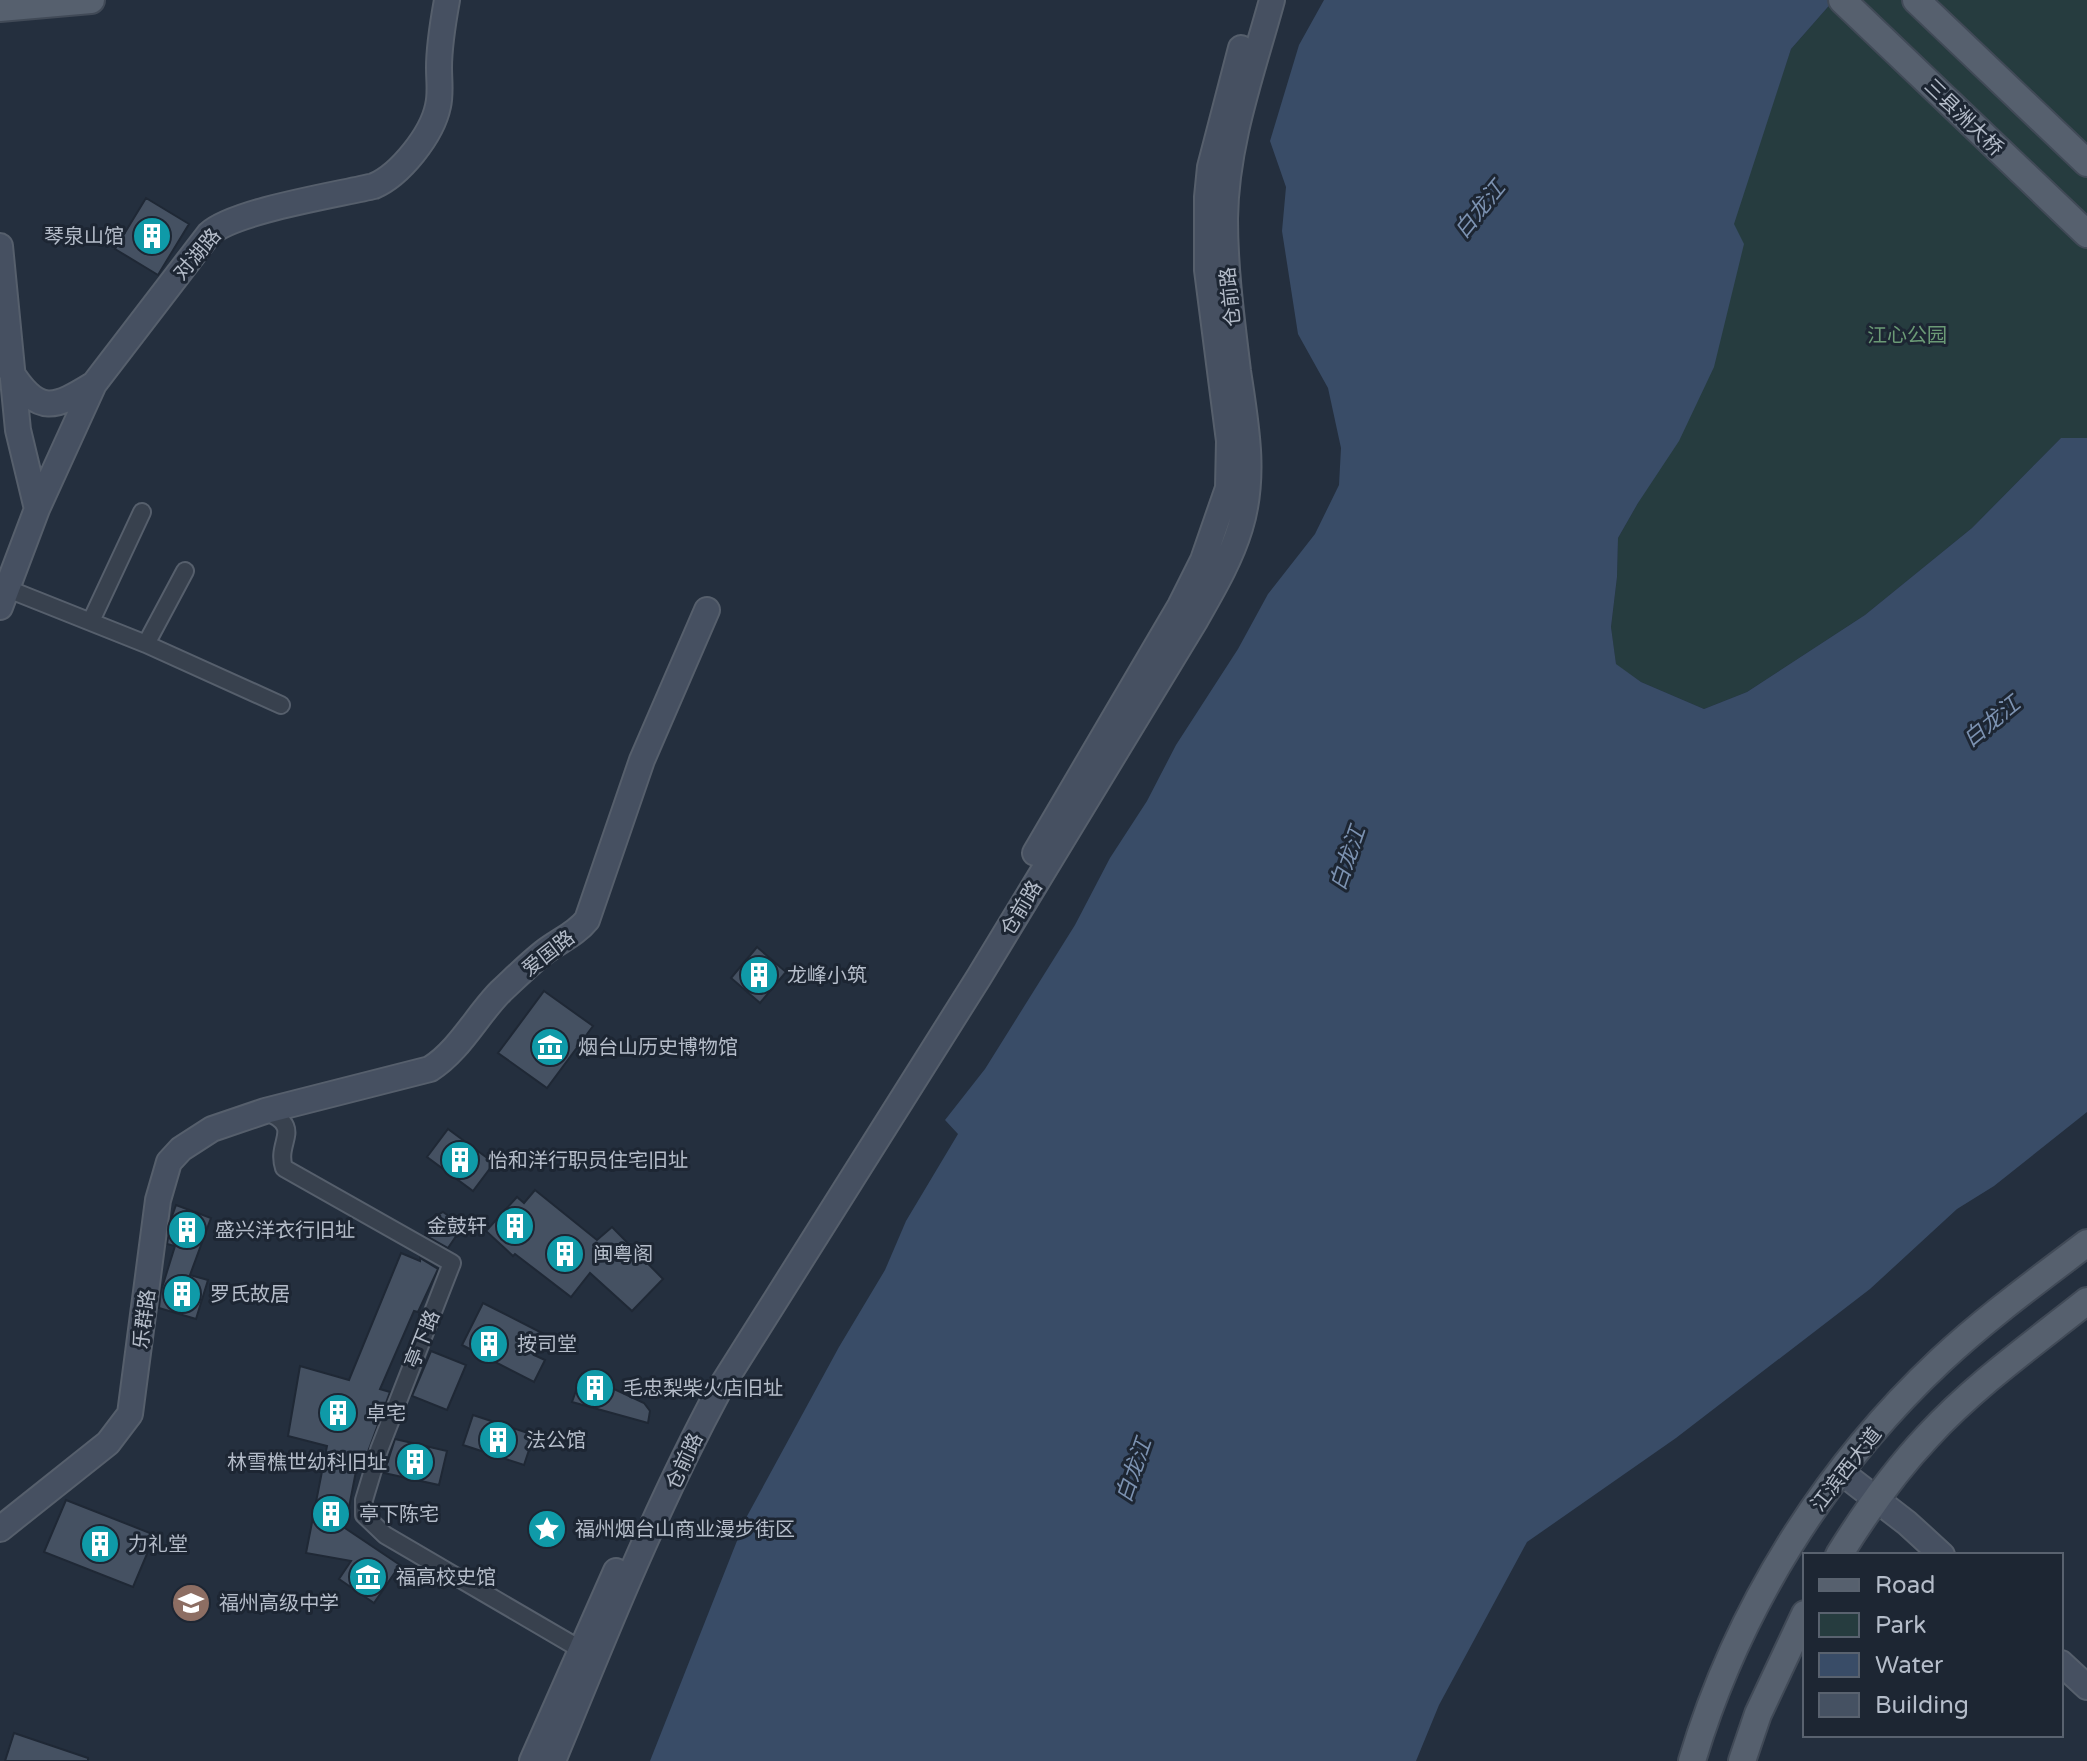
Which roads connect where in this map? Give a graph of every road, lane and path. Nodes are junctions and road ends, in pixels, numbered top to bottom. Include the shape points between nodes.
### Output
1 (91, 0) edge
2 (447, 0) edge
3 (1256, 0) edge
4 (1272, 0) edge
5 (1842, 0) edge
6 (1916, 0) edge
7 (0, 8) edge
8 (2087, 163) edge
9 (2087, 234) edge
10 (0, 246) edge
11 (10, 370) junction
12 (94, 384) junction
13 (37, 509) junction
14 (142, 512) dead end
15 (185, 571) dead end
16 (4, 598) edge
17 (707, 610) dead end
18 (91, 621) junction
19 (146, 644) junction
20 (281, 705) dead end
21 (265, 1111) junction
22 (2087, 1243) edge
23 (2087, 1301) edge
24 (1841, 1472) junction
25 (1877, 1499) junction
26 (0, 1529) edge
27 (1840, 1553) edge
28 (1940, 1553) edge
29 (1803, 1618) edge
30 (580, 1649) junction
31 (2063, 1665) edge
32 (2087, 1687) edge
33 (532, 1761) edge
34 (553, 1761) edge
35 (1692, 1761) edge
36 (1742, 1761) edge

1 - 7 main road
2 - 12 street, 对湖路 via 439,105 399,170 374,186 217,227
3 - 30 street, 仓前路 via 1220,123 1207,197 1207,270 1229,441 1228,488 1203,560 966,970 714,1373
4 - 34 street, 仓前路 via 1233,136 1227,176 1225,255 1248,438 1245,505 1234,546 1195,621 979,977 719,1390 678,1471
5 - 9 main road, 三县洲大桥
6 - 8 main road
10 - 11 street
11 - 12 street via 44,404 63,402
11 - 13 street
12 - 13 street, 对湖路
13 - 16 street, 对湖路
14 - 18 street
15 - 19 street
16 - 18 street
17 - 21 street, 爱国路 via 642,760 587,920 578,931 544,952 501,991 430,1069
18 - 19 street
19 - 20 street
21 - 26 street, 乐群路 via 212,1129 169,1162 158,1200 130,1414 108,1443
21 - 30 street, 亭下路 via 286,1126 284,1168 452,1263 379,1450 364,1515 385,1535
22 - 24 main road, 江滨西大道 via 1940,1361
23 - 25 main road via 1950,1414
24 - 25 street
24 - 35 main road, 江滨西大道 via 1801,1526 1749,1617
25 - 27 main road
25 - 28 street
29 - 36 main road
30 - 33 street, 仓前路
31 - 32 street

